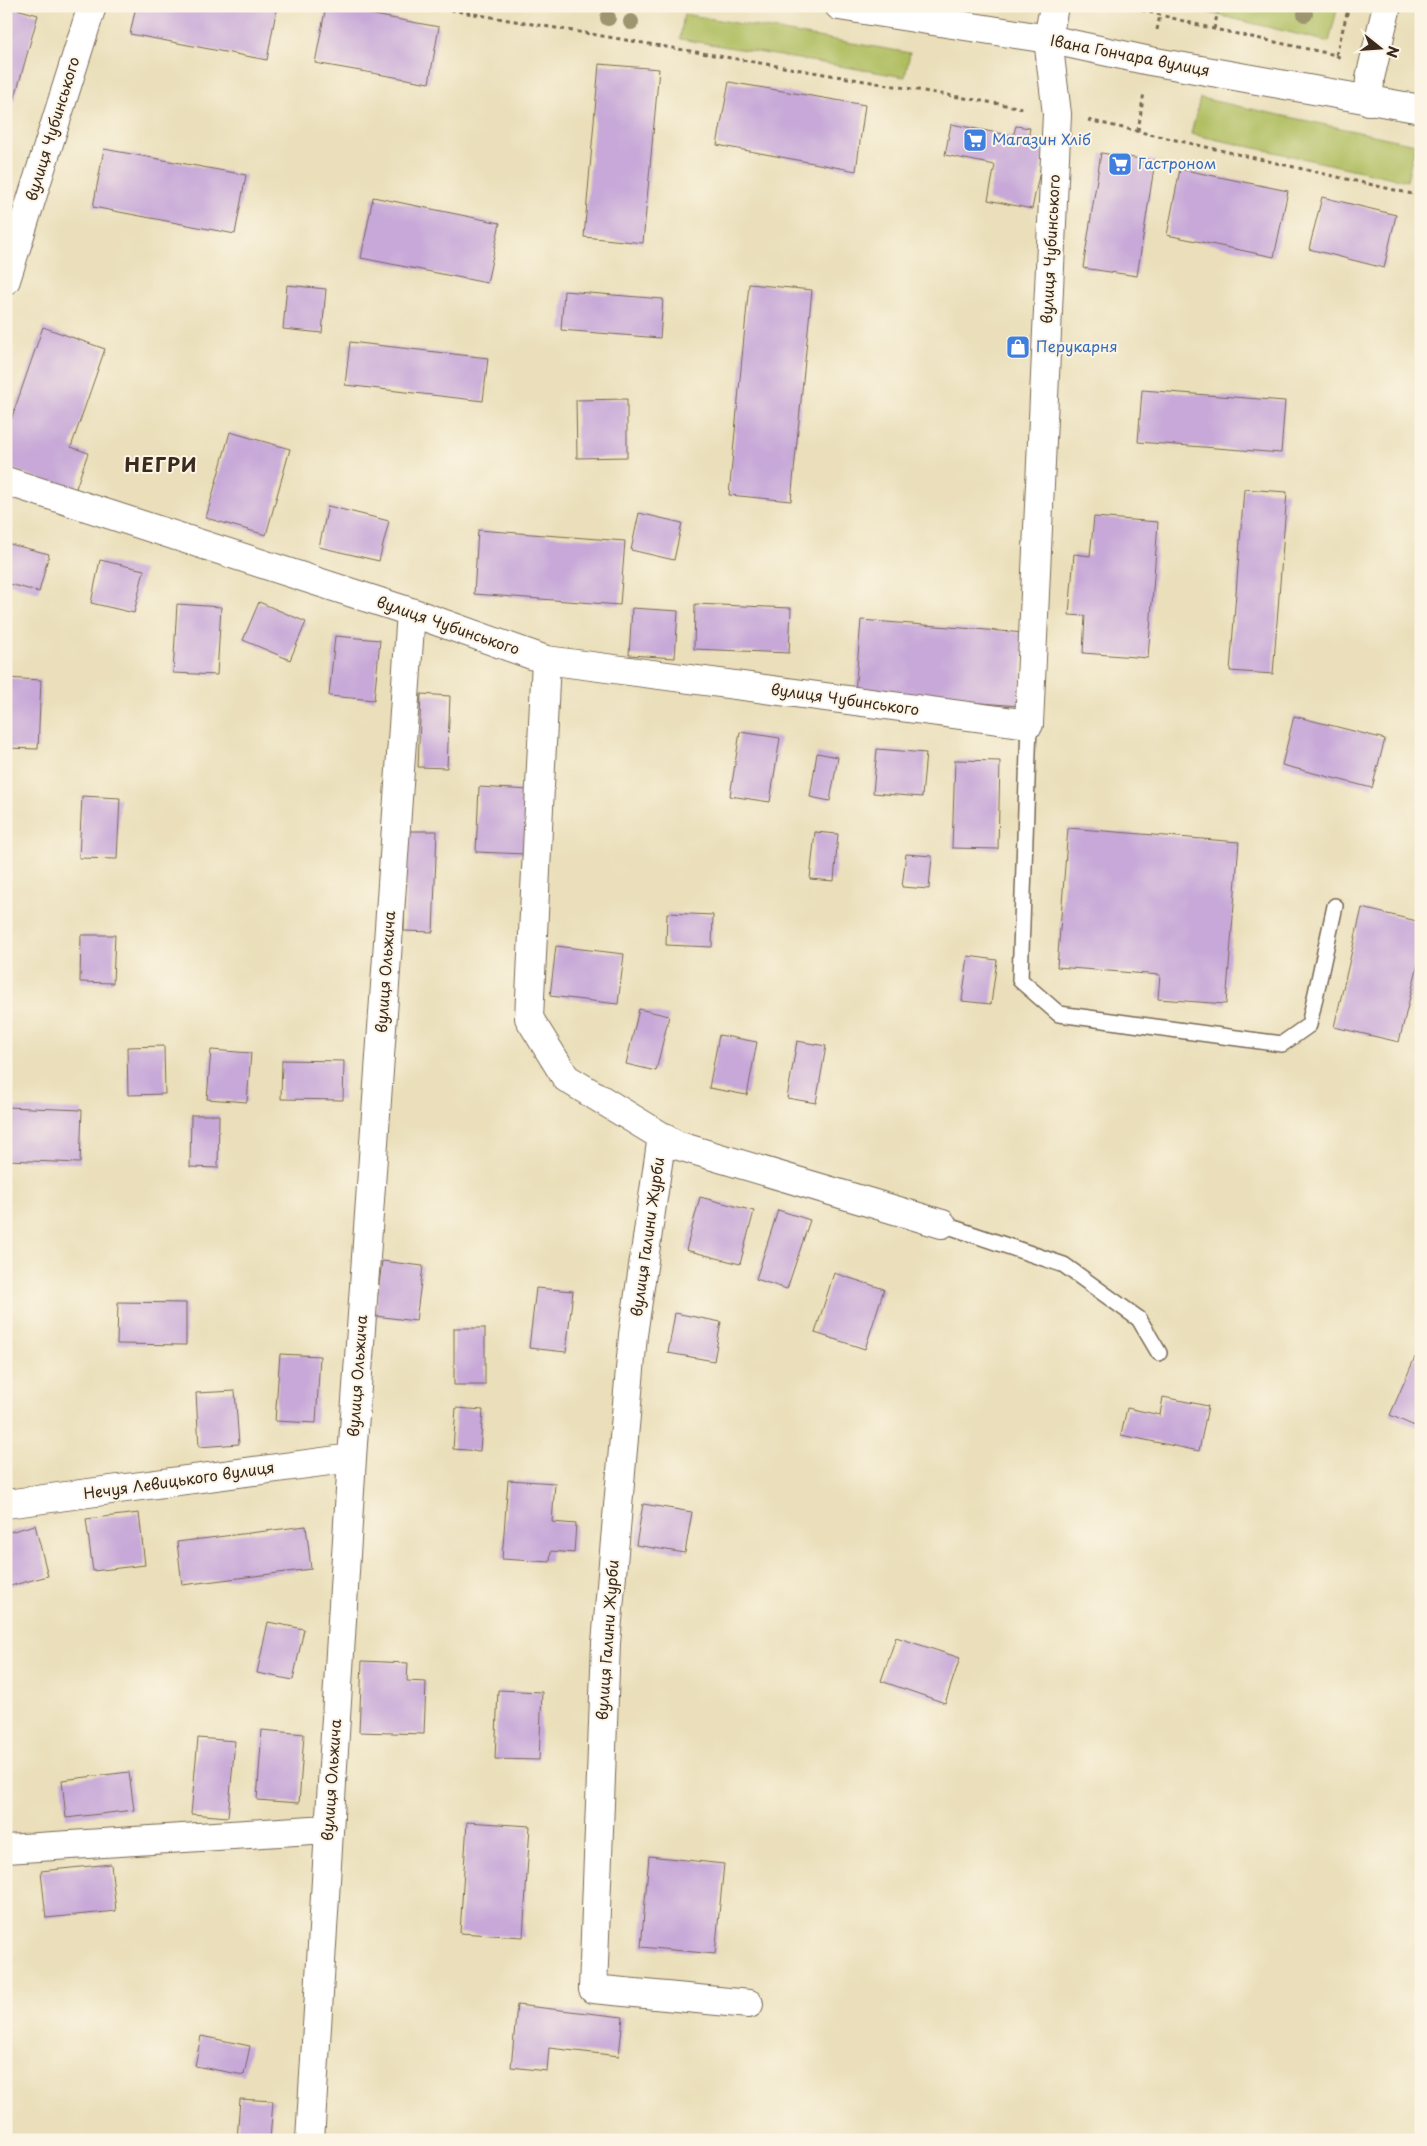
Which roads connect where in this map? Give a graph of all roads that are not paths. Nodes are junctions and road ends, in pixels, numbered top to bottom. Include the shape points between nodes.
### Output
1 (92, 6) edge
2 (838, 6) edge
3 (1054, 6) edge
4 (1387, 6) edge
5 (1048, 39) junction
6 (1369, 89) junction
7 (1421, 109) edge
8 (6, 280) edge
9 (6, 481) edge
10 (411, 612) junction
11 (546, 660) junction
12 (1028, 724) junction
13 (1335, 906) dead end
14 (662, 1136) junction
15 (942, 1224) joint
16 (1159, 1352) dead end
17 (352, 1458) junction
18 (6, 1504) edge
19 (328, 1829) junction
20 (6, 1849) edge
21 (748, 2004) dead end
22 (310, 2140) edge

1 - 8 street, вулиця Чубинського
2 - 5 street, Івана Гончара вулиця
3 - 5 street, вулиця Чубинського
4 - 6 street
5 - 6 street, Івана Гончара вулиця via 1150,61
5 - 12 street, вулиця Чубинського via 1057,114
6 - 7 street, Івана Гончара вулиця
9 - 10 street, вулиця Чубинського
10 - 11 street, вулиця Чубинського
10 - 17 street, вулиця Ольжича
11 - 12 street, вулиця Чубинського
11 - 14 street via 529,1018 566,1078
12 - 13 lane via 1020,980 1059,1014 1282,1044 1310,1025
14 - 15 street via 676,1144
14 - 21 street, вулиця Галини Журби via 633,1335 606,1643 593,1990
15 - 16 lane via 1064,1265 1139,1319
17 - 18 street, Нечуя Левицького вулиця
17 - 19 street, вулиця Ольжича
19 - 20 street
19 - 22 street, вулиця Ольжича

